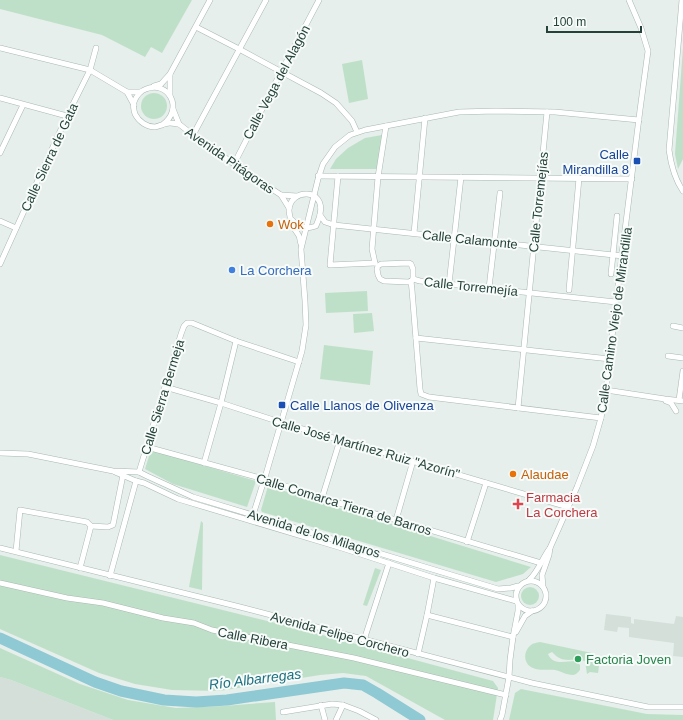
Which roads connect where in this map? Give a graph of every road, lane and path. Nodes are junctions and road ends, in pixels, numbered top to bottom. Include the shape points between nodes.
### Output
1 (210, 0) edge
2 (266, 0) edge
3 (319, 0) edge
4 (629, 0) edge
5 (682, 0) edge
6 (196, 27) junction
7 (0, 48) edge
8 (96, 48) dead end
9 (239, 49) junction
10 (90, 70) junction
11 (281, 72) junction
12 (170, 74) junction
13 (151, 87) junction
14 (127, 92) junction
15 (140, 92) junction
16 (170, 95) junction
17 (0, 98) edge
18 (23, 104) junction
19 (134, 104) junction
20 (174, 109) junction
21 (547, 112) junction
22 (67, 116) junction
23 (425, 118) junction
24 (639, 120) junction
25 (179, 124) junction
26 (162, 125) junction
27 (386, 126) junction
28 (357, 132) junction
29 (193, 135) junction
30 (1, 149) edge
31 (234, 164) junction
32 (318, 176) junction
33 (338, 176) junction
34 (378, 177) junction
35 (420, 177) junction
36 (461, 177) junction
37 (541, 178) junction
38 (579, 178) junction
39 (632, 179) junction
40 (683, 191) edge
41 (500, 193) dead end
42 (281, 195) junction
43 (314, 195) junction
44 (298, 196) junction
45 (289, 208) junction
46 (320, 216) junction
47 (617, 216) dead end
48 (292, 220) junction
49 (0, 221) edge
50 (324, 222) junction
51 (334, 225) junction
52 (316, 226) junction
53 (16, 228) junction
54 (306, 229) junction
55 (374, 229) junction
56 (414, 233) junction
57 (454, 238) junction
58 (494, 242) junction
59 (302, 245) junction
60 (534, 246) junction
61 (572, 250) junction
62 (613, 255) junction
63 (623, 256) junction
64 (0, 264) edge
65 (377, 264) junction
66 (611, 274) dead end
67 (412, 280) junction
68 (449, 284) junction
69 (489, 288) junction
70 (569, 290) dead end
71 (529, 293) junction
72 (616, 302) junction
73 (673, 326) dead end
74 (683, 328) edge
75 (416, 338) junction
76 (236, 341) junction
77 (524, 350) junction
78 (668, 356) dead end
79 (683, 358) edge
80 (610, 359) junction
81 (299, 362) junction
82 (683, 371) edge
83 (165, 387) junction
84 (606, 390) junction
85 (660, 398) junction
86 (681, 400) edge
87 (220, 403) junction
88 (518, 408) junction
89 (676, 411) dead end
90 (601, 418) junction
91 (281, 422) junction
92 (340, 440) junction
93 (147, 446) junction
94 (0, 453) edge
95 (413, 461) junction
96 (204, 463) junction
97 (113, 471) junction
98 (139, 472) junction
99 (122, 475) junction
100 (264, 479) junction
101 (136, 481) junction
102 (486, 483) junction
103 (322, 498) junction
104 (568, 507) junction
105 (253, 515) junction
106 (396, 520) junction
107 (91, 526) junction
108 (467, 542) junction
109 (0, 548) edge
110 (550, 548) junction
111 (16, 551) junction
112 (389, 563) junction
113 (540, 563) junction
114 (80, 568) junction
115 (110, 576) junction
116 (434, 578) junction
117 (529, 580) junction
118 (0, 583) edge
119 (518, 586) junction
120 (543, 587) junction
121 (517, 603) junction
122 (532, 611) junction
123 (427, 615) junction
124 (513, 637) junction
125 (364, 640) junction
126 (418, 654) junction
127 (509, 677) junction
128 (506, 695) junction
129 (321, 705) junction
130 (343, 706) junction
131 (683, 707) edge
132 (283, 712) dead end
133 (325, 720) edge
134 (336, 720) edge
135 (376, 720) edge
136 (500, 720) edge

1 - 6 street
2 - 9 street
3 - 11 street, Calle Vega del Alagón
4 - 24 street, Calle Camino Viejo de Mirandilla via 648,51
5 - 40 street via 669,150 674,175
6 - 9 street
6 - 12 street
7 - 10 street
8 - 10 street, Calle Sierra de Gata
9 - 11 street
9 - 29 street
10 - 14 street
10 - 22 street, Calle Sierra de Gata
11 - 28 street via 336,104 352,121
11 - 31 street, Calle Vega del Alagón
12 - 13 street via 161,84
12 - 16 street
13 - 15 street
13 - 16 street via 161,89
14 - 15 street
14 - 19 street
15 - 19 street
16 - 20 street
17 - 18 street
18 - 22 street
18 - 30 street
19 - 26 street via 134,111 141,123 154,127
20 - 25 street, Avenida Pitágoras
20 - 26 street via 172,116
21 - 23 street via 458,112
21 - 24 street
21 - 37 street, Calle Torremejías
22 - 53 street, Calle Sierra de Gata
23 - 27 street
23 - 35 street
24 - 39 street, Calle Camino Viejo de Mirandilla
25 - 26 street, Avenida Pitágoras
25 - 29 street, Avenida Pitágoras
27 - 28 street
27 - 34 street
28 - 32 street via 335,147
29 - 31 street, Avenida Pitágoras
31 - 42 street, Avenida Pitágoras
32 - 33 street
32 - 43 street
33 - 34 street
33 - 51 street
34 - 35 street
34 - 55 street
35 - 36 street
35 - 56 street
36 - 37 street
36 - 57 street
37 - 38 street
37 - 60 street, Calle Torremejías
38 - 39 street
38 - 61 street
39 - 63 street, Calle Camino Viejo de Mirandilla
41 - 58 street
42 - 44 street, Avenida Pitágoras
42 - 45 street, Avenida Pitágoras
43 - 44 street, Avenida Pitágoras via 309,193
43 - 46 street via 319,200
43 - 54 street
44 - 45 street
45 - 48 street, Avenida Pitágoras
46 - 50 street
46 - 52 street
47 - 62 street
48 - 54 street via 296,225
48 - 59 street, Avenida Pitágoras
49 - 53 street
50 - 51 street, Calle Calamonte
50 - 52 street
51 - 55 street, Calle Calamonte
51 - 65 street via 330,265
52 - 54 street
53 - 64 street, Calle Sierra de Gata
54 - 59 street
55 - 56 street, Calle Calamonte
55 - 65 street via 372,249
56 - 57 street, Calle Calamonte
57 - 58 street, Calle Calamonte
57 - 68 street
58 - 60 street, Calle Calamonte
58 - 69 street
59 - 81 street via 306,325
60 - 61 street, Calle Calamonte
60 - 71 street, Calle Torremejías
61 - 62 street, Calle Calamonte
61 - 70 street
62 - 63 street, Calle Calamonte
62 - 66 street
63 - 72 street, Calle Camino Viejo de Mirandilla
65 - 67 street via 380,279 409,282
65 - 67 street via 409,263 413,269
67 - 68 street, Calle Torremejía
67 - 75 street, Calle Torremejía
68 - 69 street, Calle Torremejía
69 - 71 street, Calle Torremejía
71 - 72 street, Calle Torremejía
71 - 77 street, Calle Torremejía
72 - 80 street, Calle Camino Viejo de Mirandilla
73 - 74 street
75 - 77 street
75 - 88 street, Calle Torremejía via 421,394
76 - 81 street
76 - 83 street, Calle Sierra Bermeja via 188,323 181,334
76 - 87 street
77 - 80 street
77 - 88 street, Calle Torremejía
78 - 79 street
80 - 84 street, Calle Camino Viejo de Mirandilla
81 - 91 street
82 - 86 street
83 - 87 street, Calle José Martínez Ruiz "Azorín"
83 - 93 street, Calle Sierra Bermeja
84 - 85 street
84 - 90 street, Calle Camino Viejo de Mirandilla
85 - 86 street
85 - 89 street via 671,403
87 - 91 street, Calle José Martínez Ruiz "Azorín"
87 - 96 street
88 - 90 street, Calle Torremejía
90 - 104 street, Calle Camino Viejo de Mirandilla via 593,446
91 - 92 street, Calle José Martínez Ruiz "Azorín"
91 - 100 street
92 - 95 street, Calle José Martínez Ruiz "Azorín"
92 - 103 street
93 - 96 street, Calle Comarca Tierra de Barros
93 - 98 street, Calle Sierra Bermeja
94 - 97 street, Avenida de los Milagros via 28,454
95 - 102 street, Calle José Martínez Ruiz "Azorín"
95 - 106 street
96 - 100 street, Calle Comarca Tierra de Barros
97 - 98 street, Avenida de los Milagros
97 - 99 street, Avenida de los Milagros
98 - 105 street, Avenida de los Milagros via 193,497
99 - 101 street, Avenida de los Milagros
99 - 107 street via 113,525
100 - 103 street, Calle Comarca Tierra de Barros
100 - 105 street
101 - 112 street, Avenida de los Milagros via 178,499
101 - 115 street
102 - 104 street, Calle José Martínez Ruiz "Azorín"
102 - 108 street
103 - 106 street, Calle Comarca Tierra de Barros
104 - 110 street, Calle Camino Viejo de Mirandilla
105 - 119 street, Avenida de los Milagros via 498,588
106 - 108 street, Calle Comarca Tierra de Barros
107 - 111 street via 87,522 20,510
107 - 114 street
108 - 113 street, Calle Comarca Tierra de Barros
109 - 111 street, Avenida Felipe Corchero
110 - 113 street, Calle Camino Viejo de Mirandilla
110 - 120 street, Calle Camino Viejo de Mirandilla via 542,575
111 - 114 street, Avenida Felipe Corchero
112 - 116 street, Avenida de los Milagros
112 - 125 street
113 - 117 street, Calle Camino Viejo de Mirandilla via 534,576
114 - 115 street, Avenida Felipe Corchero
115 - 125 street, Avenida Felipe Corchero
116 - 121 street, Avenida de los Milagros
116 - 123 street
117 - 119 street
117 - 120 street via 540,583
118 - 128 street, Calle Ribera via 194,623 212,630 354,658
119 - 121 street via 515,596
120 - 122 street via 546,597 544,602
121 - 122 street via 522,608
121 - 124 street
122 - 124 street via 525,616
123 - 124 street
123 - 126 street
124 - 127 street
125 - 126 street, Avenida Felipe Corchero
126 - 127 street, Avenida Felipe Corchero
127 - 128 street
127 - 131 street, Avenida Felipe Corchero via 628,703
128 - 136 street
129 - 130 street
129 - 132 street
129 - 133 street
130 - 134 street
130 - 135 street

